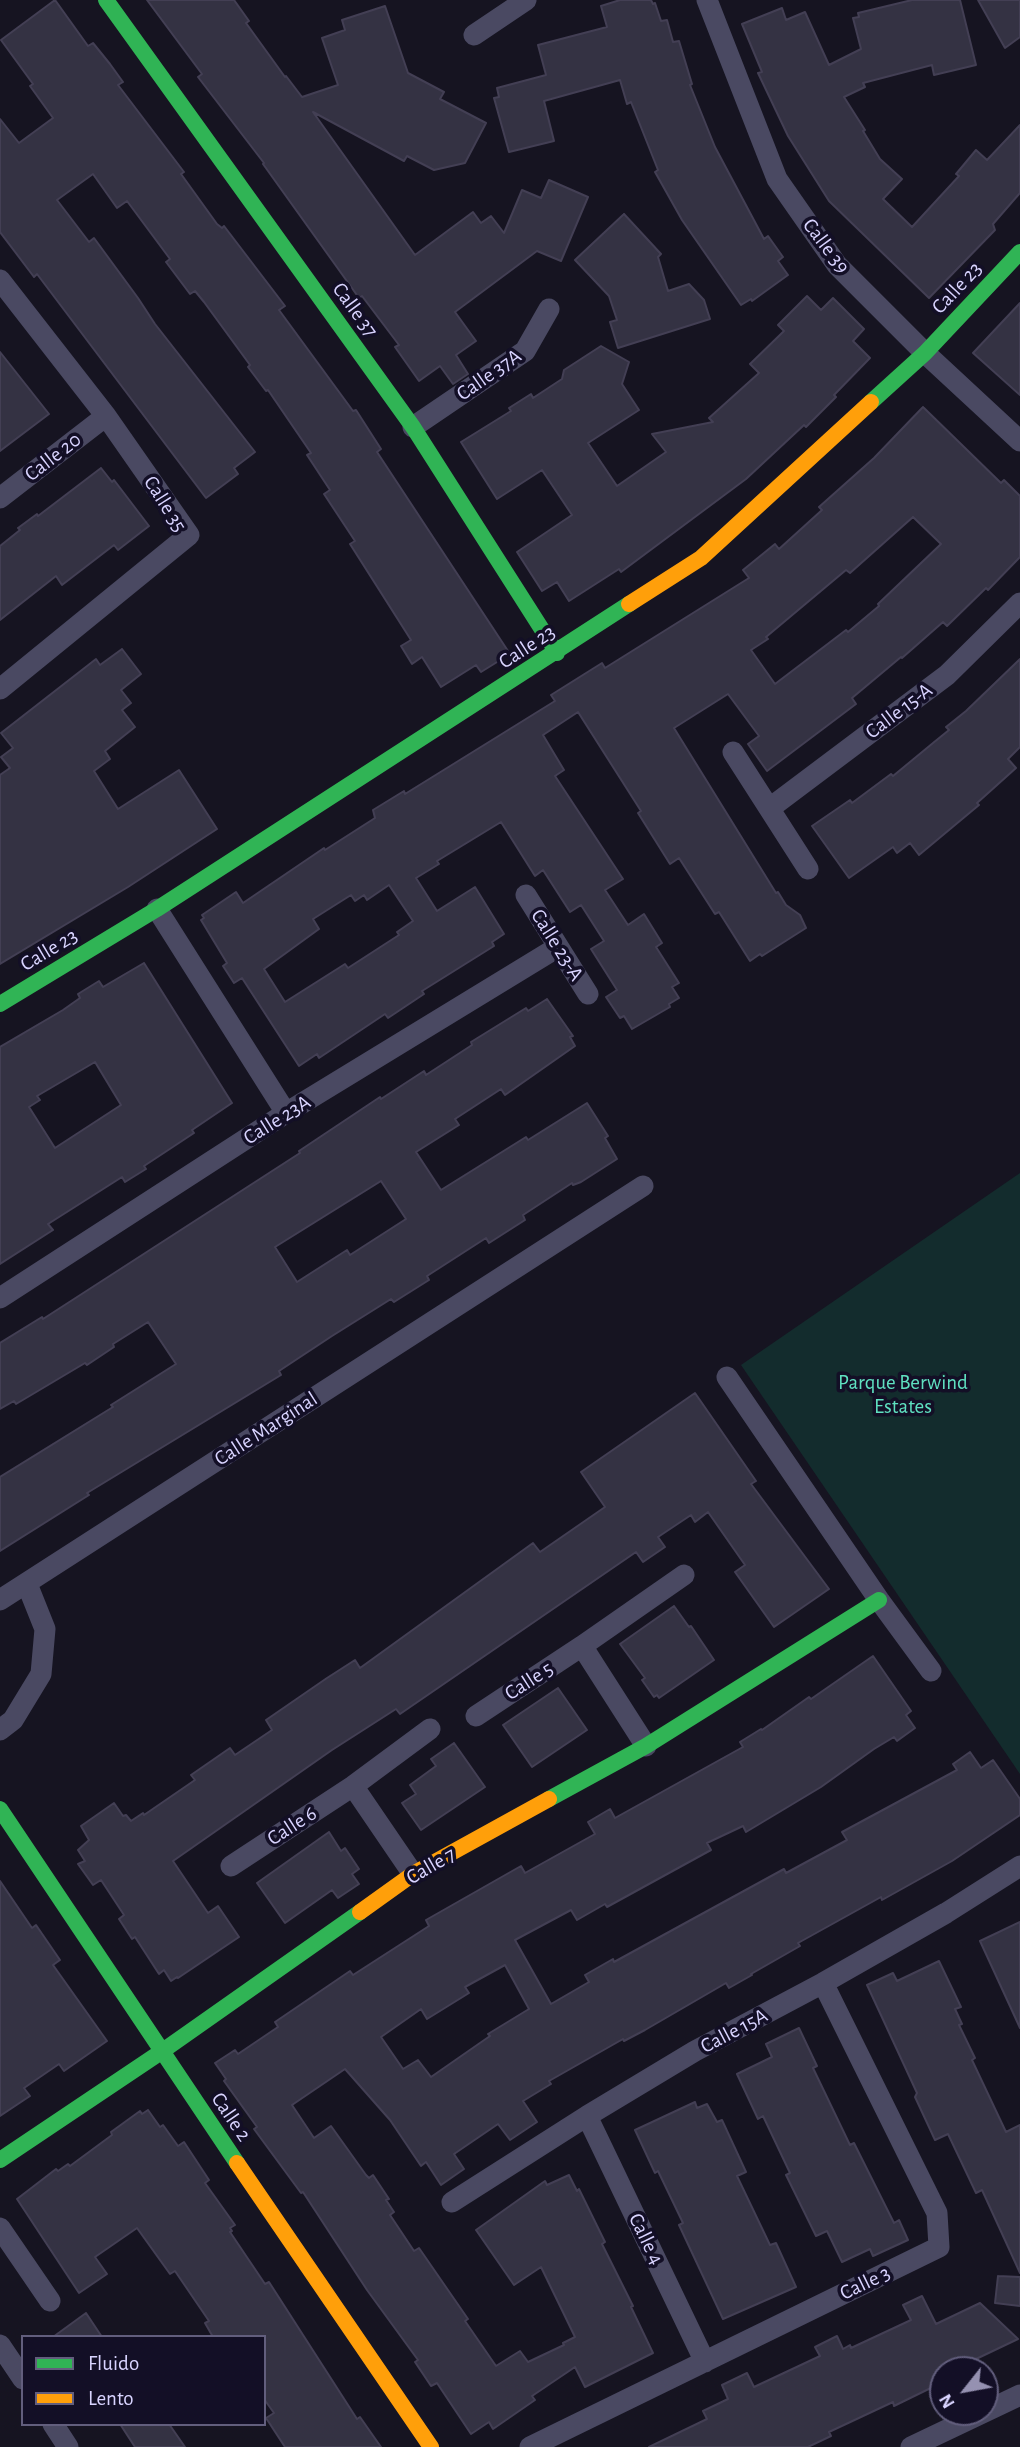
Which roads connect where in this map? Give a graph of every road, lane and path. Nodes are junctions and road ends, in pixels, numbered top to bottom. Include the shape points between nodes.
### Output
1 (106, 0) edge
2 (526, 0) edge
3 (707, 0) edge
4 (474, 35) dead end
5 (1020, 252) edge
6 (0, 280) edge
7 (549, 309) dead end
8 (925, 353) junction
9 (106, 416) junction
10 (413, 427) junction
11 (1020, 441) edge
12 (0, 498) edge
13 (1020, 603) edge
14 (557, 653) junction
15 (0, 689) edge
16 (733, 751) dead end
17 (770, 808) junction
18 (808, 869) dead end
19 (526, 895) dead end
20 (156, 909) junction
21 (558, 947) junction
22 (588, 994) dead end
23 (0, 1004) edge
24 (286, 1113) junction
25 (643, 1186) dead end
26 (0, 1298) edge
27 (727, 1377) dead end
28 (684, 1575) dead end
29 (27, 1584) junction
30 (0, 1600) edge
31 (879, 1600) junction
32 (582, 1646) junction
33 (931, 1671) dead end
34 (476, 1716) dead end
35 (430, 1729) dead end
36 (0, 1730) edge
37 (646, 1746) junction
38 (353, 1786) junction
39 (0, 1809) edge
40 (231, 1866) dead end
41 (1020, 1866) edge
42 (413, 1874) junction
43 (823, 1983) junction
44 (161, 2052) junction
45 (587, 2116) junction
46 (0, 2160) edge
47 (452, 2202) dead end
48 (0, 2228) edge
49 (50, 2301) dead end
50 (0, 2345) edge
51 (705, 2361) junction
52 (21, 2376) edge
53 (1020, 2395) edge
54 (54, 2426) edge
55 (68, 2447) edge
56 (431, 2447) edge
57 (530, 2447) edge
58 (911, 2447) edge

1 - 10 street, Calle 37
2 - 4 street
3 - 8 street, Calle 39 via 777,179 837,265
5 - 8 street, Calle 23
6 - 9 street, Calle 35
7 - 10 street, Calle 37A via 526,351
8 - 11 street, Calle 39
8 - 14 street, Calle 23 via 701,558
9 - 12 street, Calle 20
9 - 15 street, Calle 35 via 189,535
10 - 14 street, Calle 37
13 - 17 street, Calle 15-A via 947,675
14 - 20 street, Calle 23
16 - 17 street
17 - 18 street
19 - 21 street, Calle 23-A
20 - 23 street, Calle 23
20 - 24 street
21 - 22 street, Calle 23-A
21 - 24 street, Calle 23A
24 - 26 street, Calle 23A
25 - 29 street, Calle Marginal
27 - 31 street
28 - 32 street, Calle 5
29 - 30 street, Calle Marginal
29 - 36 street via 45,1629 41,1674 13,1720
31 - 33 street
31 - 37 street, Calle 7
32 - 34 street, Calle 5
32 - 37 street
35 - 38 street, Calle 6
37 - 42 street, Calle 7
38 - 40 street, Calle 6
38 - 42 street
39 - 44 street, Calle 2
41 - 43 street, Calle 15A
42 - 44 street, Calle 7
43 - 45 street, Calle 15A
43 - 51 street, Calle 3 via 937,2213 939,2247
44 - 46 street, Calle 7
44 - 56 street, Calle 2
45 - 47 street, Calle 15A
45 - 51 street, Calle 4
48 - 49 street
50 - 52 street
51 - 57 street, Calle 3
53 - 58 street
54 - 55 street

